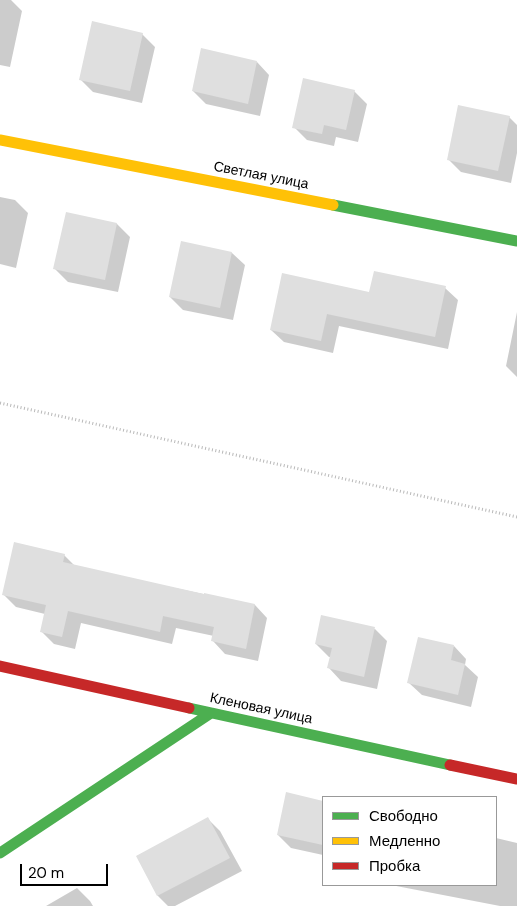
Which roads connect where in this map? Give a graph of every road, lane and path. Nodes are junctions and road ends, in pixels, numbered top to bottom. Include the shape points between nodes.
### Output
1 (0, 140) edge
2 (517, 241) edge
3 (0, 403) edge
4 (517, 517) edge
5 (0, 666) edge
6 (211, 713) junction
7 (517, 779) edge
8 (0, 853) edge

1 - 2 street, Светлая улица
3 - 4 path
5 - 6 street, Кленовая улица
6 - 7 street, Кленовая улица
6 - 8 street

